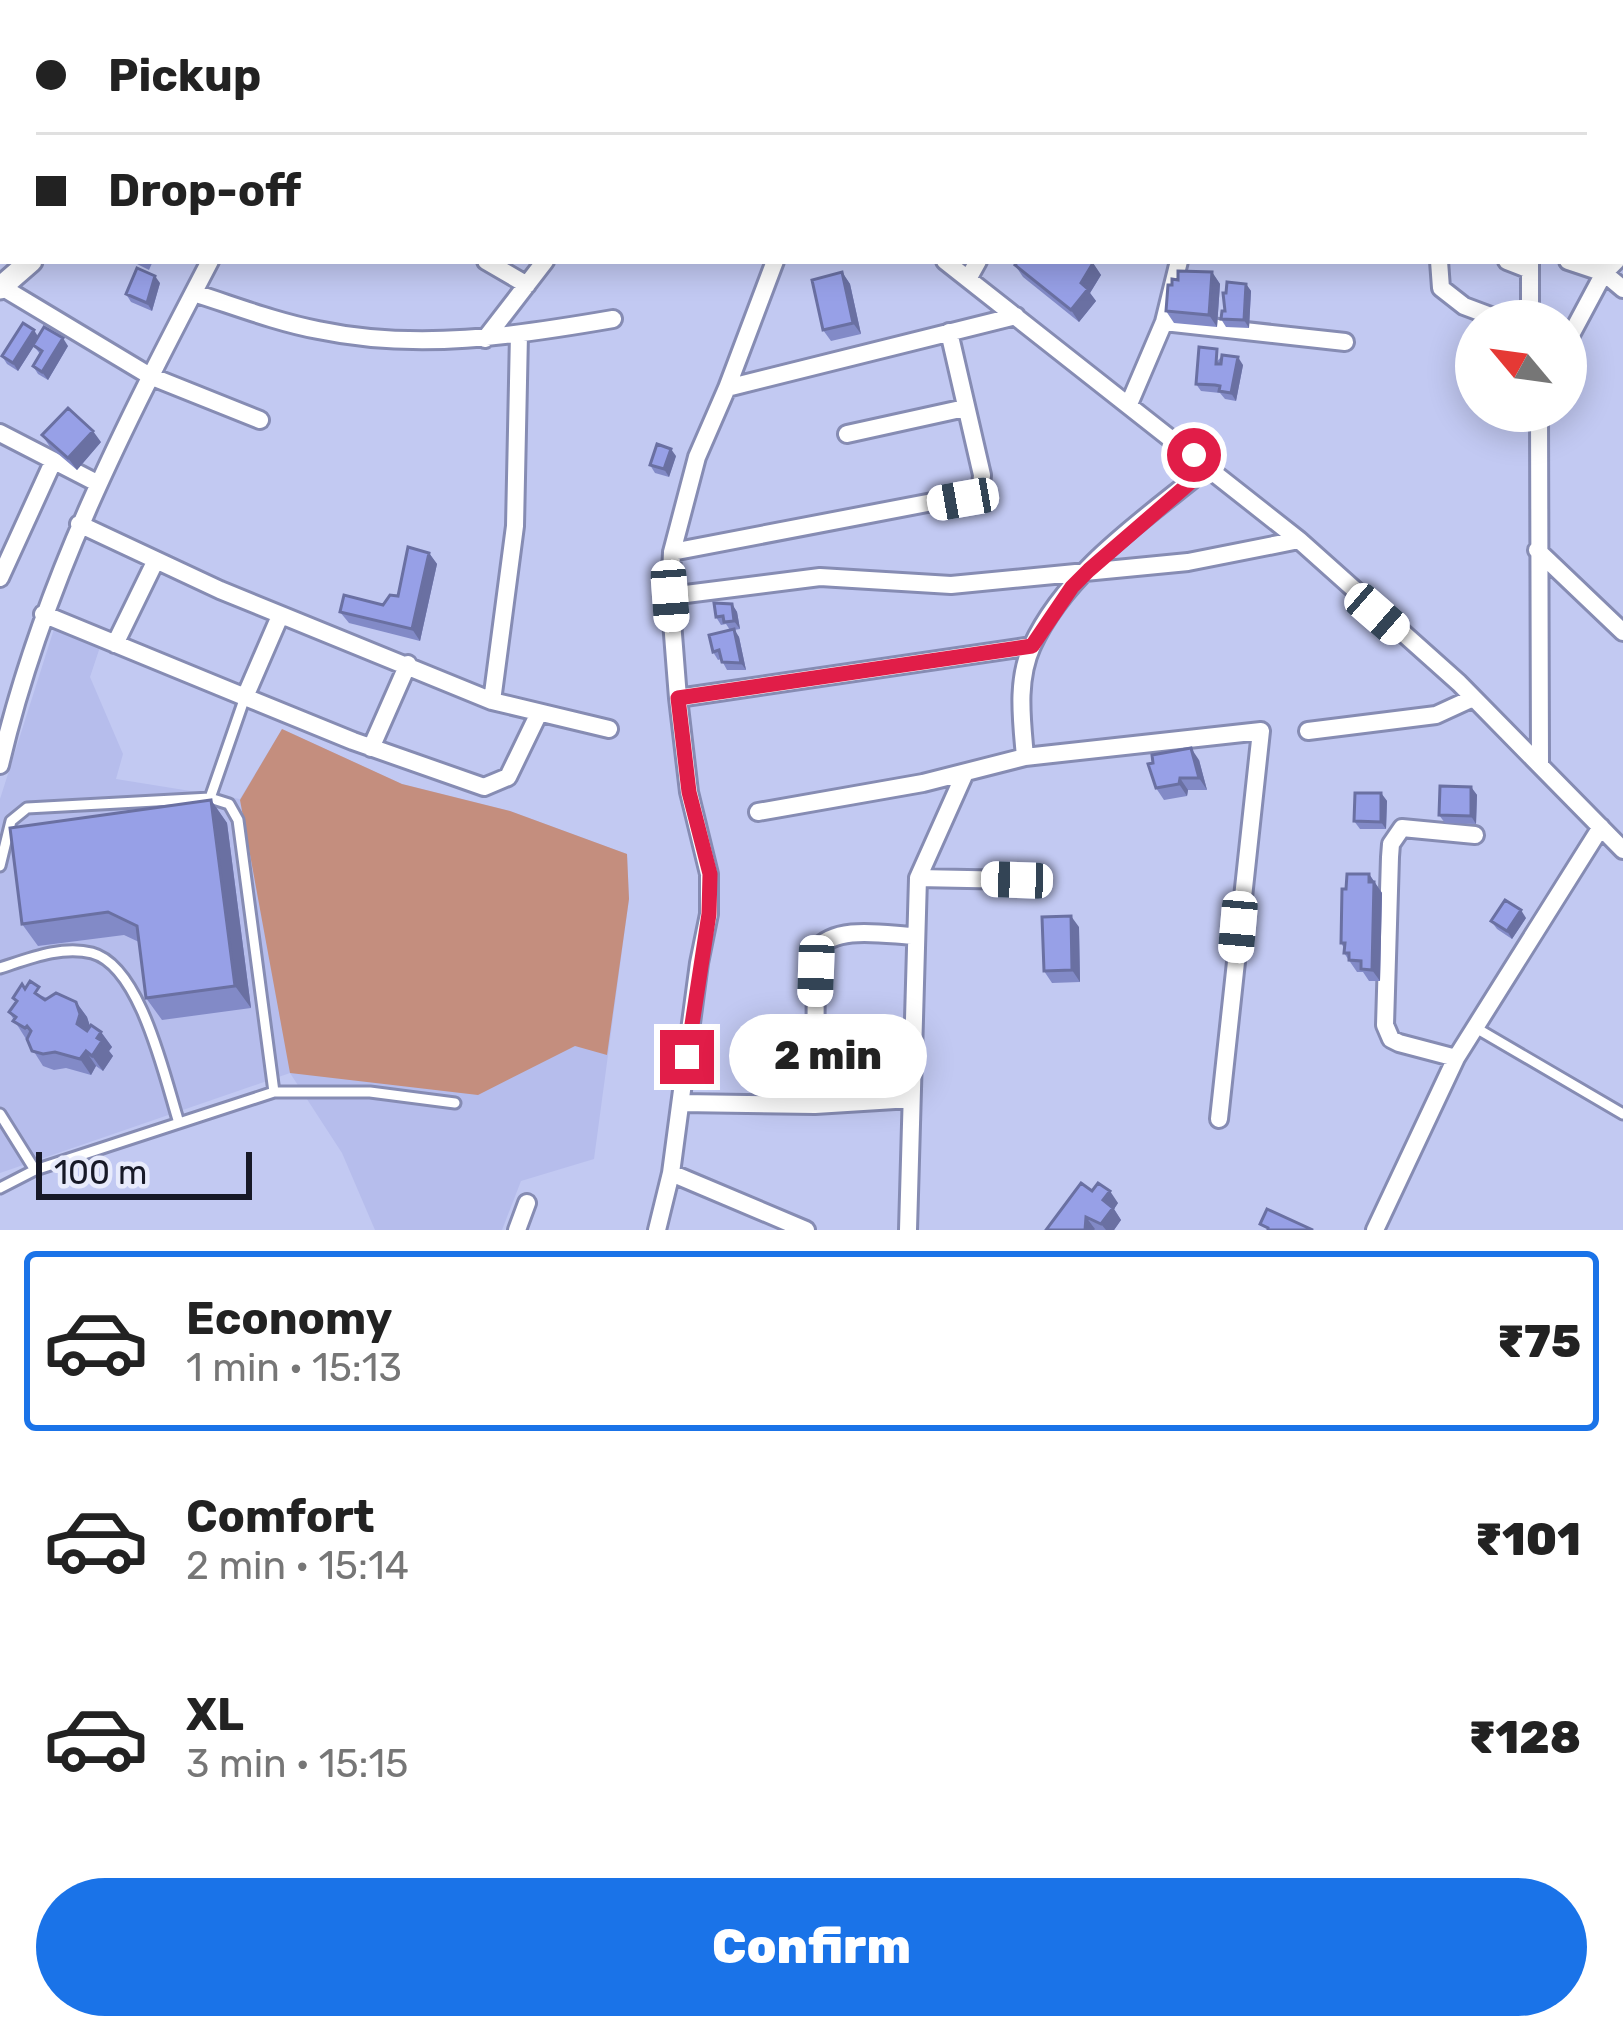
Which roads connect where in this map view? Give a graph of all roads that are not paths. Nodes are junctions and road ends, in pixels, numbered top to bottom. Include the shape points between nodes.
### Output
1 (28, 264) edge
2 (209, 264) edge
3 (491, 264) edge
4 (542, 264) edge
5 (775, 264) edge
6 (949, 264) edge
7 (976, 264) edge
8 (1178, 264) edge
9 (1439, 264) edge
10 (1614, 264) edge
11 (1530, 266) edge
12 (968, 279) junction
13 (527, 286) junction
14 (1, 287) edge
15 (194, 293) junction
16 (1530, 300) edge
17 (1455, 301) edge
18 (1587, 309) edge
19 (1016, 316) junction
20 (613, 319) dead end
21 (1164, 322) junction
22 (950, 332) junction
23 (519, 334) junction
24 (485, 339) junction
25 (1345, 342) dead end
26 (150, 376) junction
27 (727, 388) junction
28 (1129, 404) junction
29 (965, 408) junction
30 (260, 420) dead end
31 (1539, 432) edge
32 (0, 433) edge
33 (847, 434) dead end
34 (53, 462) junction
35 (1208, 467) junction
36 (97, 483) junction
37 (79, 524) junction
38 (1299, 540) junction
39 (1537, 550) junction
40 (672, 552) junction
41 (155, 562) junction
42 (1089, 570) junction
43 (0, 578) edge
44 (670, 596) junction
45 (43, 614) junction
46 (280, 616) junction
47 (1623, 632) edge
48 (115, 644) junction
49 (1032, 646) junction
50 (408, 664) junction
51 (245, 697) junction
52 (678, 698) junction
53 (1473, 698) junction
54 (492, 701) junction
55 (538, 715) junction
56 (609, 729) dead end
57 (1308, 731) dead end
58 (3, 736) edge
59 (371, 748) junction
60 (1024, 757) junction
61 (1540, 764) junction
62 (0, 765) edge
63 (965, 773) junction
64 (210, 798) junction
65 (758, 812) dead end
66 (1600, 827) junction
67 (1475, 835) dead end
68 (1623, 850) edge
69 (0, 866) edge
70 (918, 878) junction
71 (1017, 880) dead end
72 (915, 936) junction
73 (0, 968) edge
74 (1477, 1028) junction
75 (1456, 1058) junction
76 (274, 1092) junction
77 (911, 1099) junction
78 (455, 1103) dead end
79 (681, 1103) junction
80 (815, 1105) junction
81 (0, 1114) edge
82 (1623, 1114) edge
83 (1219, 1119) dead end
84 (179, 1123) junction
85 (35, 1170) junction
86 (671, 1173) junction
87 (0, 1188) edge
88 (527, 1203) dead end
89 (797, 1228) edge
90 (517, 1230) edge
91 (656, 1230) edge
92 (908, 1230) edge
93 (1375, 1230) edge

1 - 14 street
2 - 15 street
3 - 13 street
4 - 13 street
5 - 27 street
6 - 12 street
7 - 12 street
8 - 21 street
9 - 17 street via 1441,288
10 - 18 street
11 - 16 street
12 - 19 street
13 - 24 street
14 - 26 street
15 - 24 street via 317,330
15 - 26 street
19 - 22 street
19 - 28 street
20 - 23 street
21 - 25 street
21 - 28 street
22 - 27 street
22 - 29 street
23 - 24 street
23 - 54 street via 515,526
26 - 30 street
26 - 36 street
27 - 40 street via 697,457
28 - 35 street
29 - 33 street
29 - 40 street via 982,475 974,494
31 - 39 street
32 - 34 street
34 - 36 street
34 - 43 street
35 - 38 street
35 - 42 street
36 - 37 street
37 - 41 street
37 - 45 street
38 - 42 street via 1188,562
38 - 53 street
39 - 47 street
39 - 61 street
40 - 44 street
41 - 46 street
41 - 48 street
42 - 44 street via 951,585 820,577
42 - 49 street
44 - 52 street
45 - 48 street
45 - 58 street
46 - 50 street
46 - 51 street
48 - 51 street
49 - 52 street
49 - 60 street via 1021,704
50 - 54 street
50 - 59 street
51 - 59 street
51 - 64 lane
52 - 79 street via 710,874
53 - 57 street via 1436,715
53 - 61 street
54 - 55 street
55 - 56 street
55 - 59 street via 508,777 484,788
58 - 62 street
60 - 63 street
60 - 83 street via 1262,730
61 - 66 street
63 - 65 street
63 - 70 street
64 - 69 lane via 27,808 11,821
64 - 76 lane via 229,804 238,820
66 - 68 street
66 - 74 street
67 - 75 street via 1402,828 1391,844 1385,1025 1391,1039
70 - 71 street
70 - 72 street
72 - 77 street
72 - 80 street via 843,934 816,950
73 - 84 lane via 77,951 110,963 135,995
74 - 75 street
74 - 82 lane
75 - 93 street
76 - 78 lane
76 - 84 lane
77 - 80 street
77 - 92 street
79 - 80 street
79 - 86 street
81 - 85 lane
84 - 85 lane
85 - 87 lane
86 - 89 street
86 - 91 street
88 - 90 street

